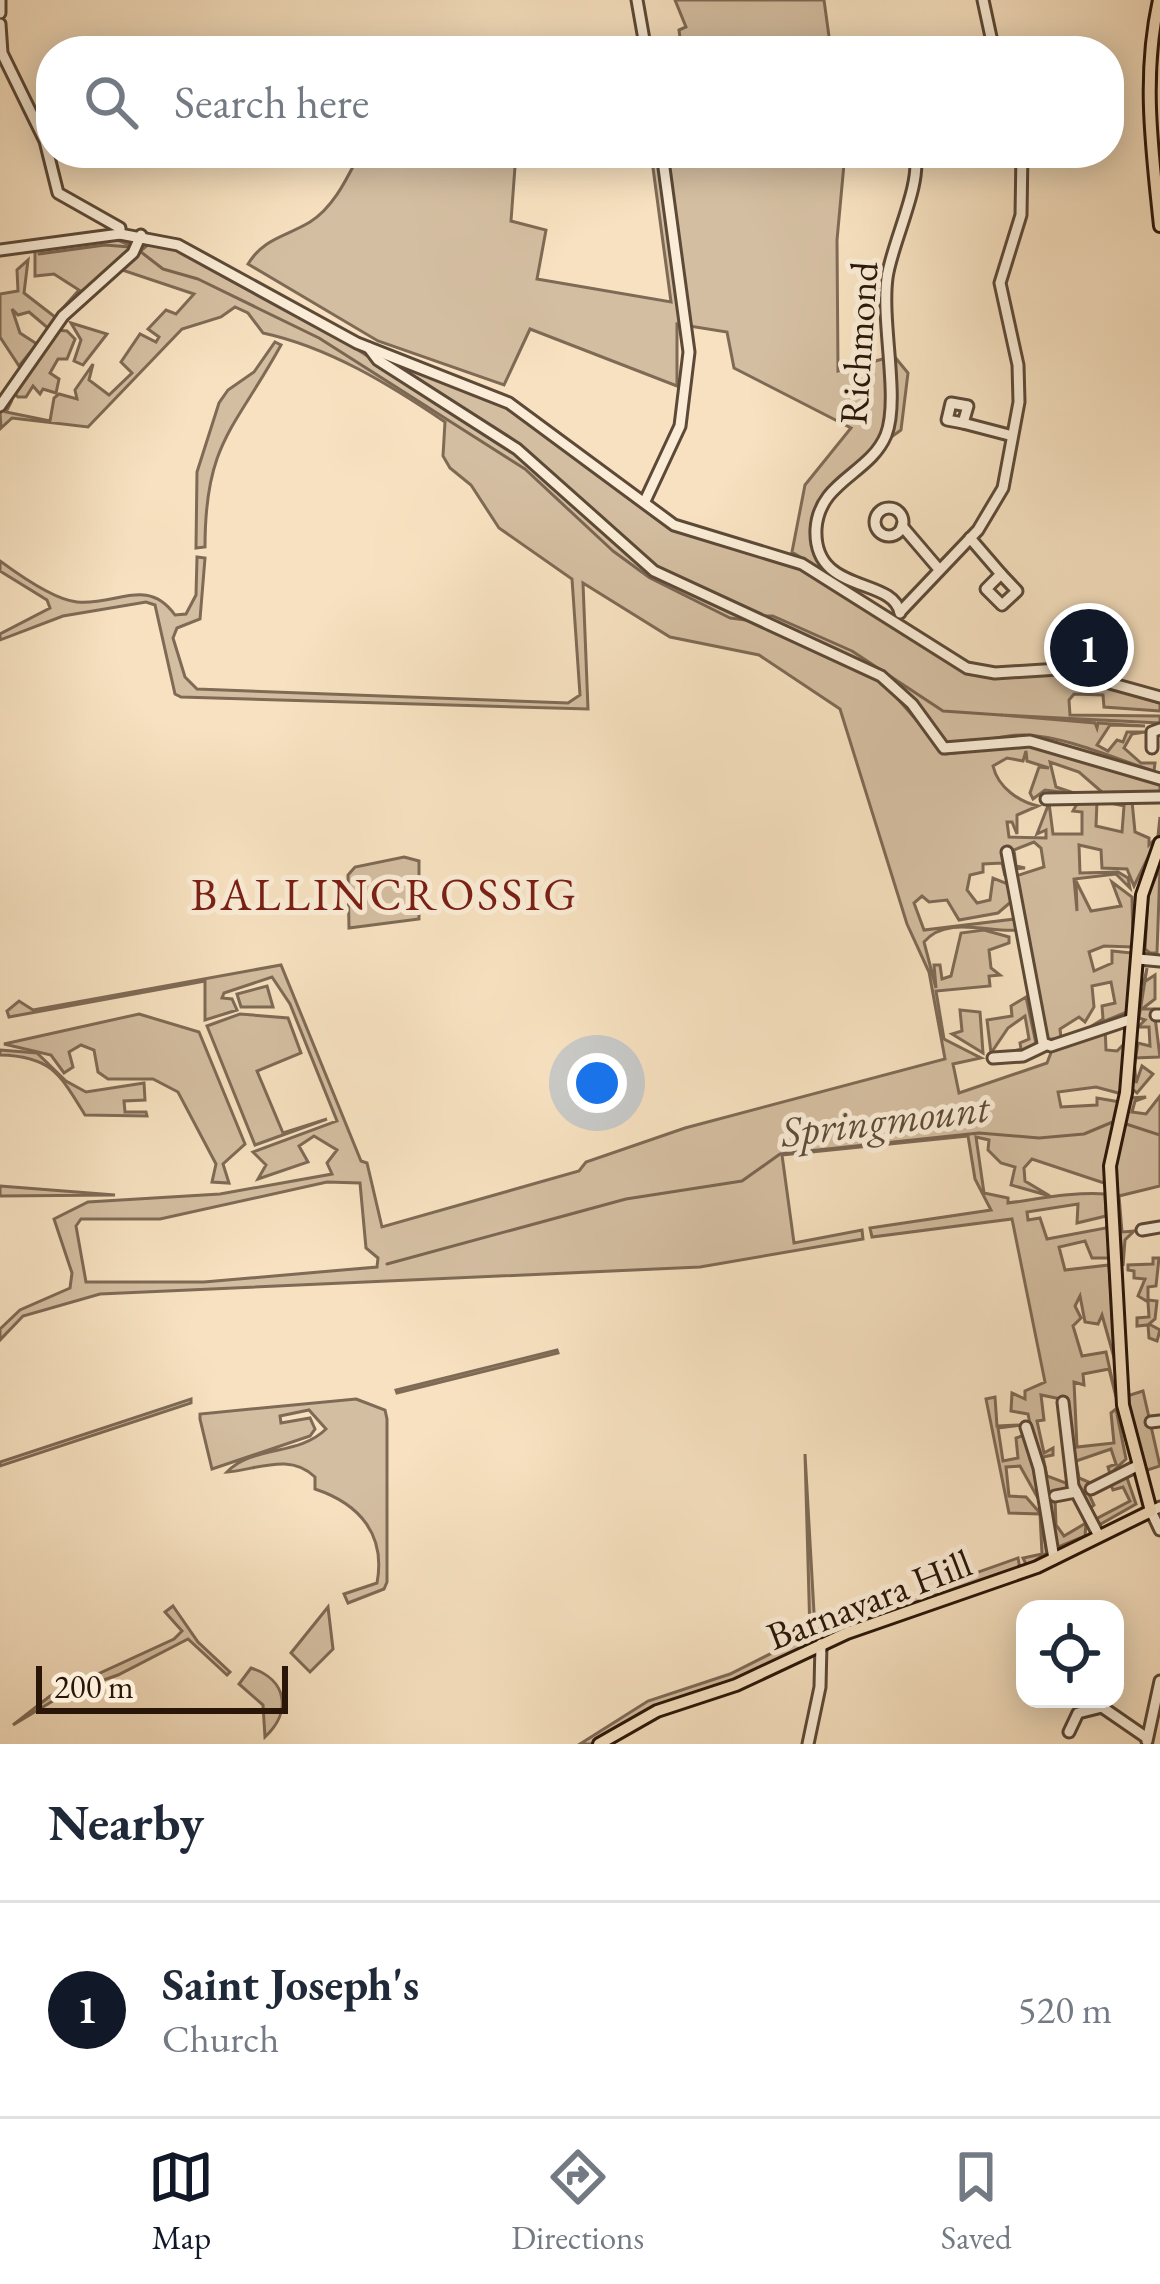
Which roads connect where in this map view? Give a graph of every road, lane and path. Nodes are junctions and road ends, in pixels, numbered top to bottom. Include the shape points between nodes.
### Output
1 (0, 0) edge
2 (637, 0) edge
3 (983, 0) edge
4 (1159, 0) edge
5 (0, 13) edge
6 (0, 23) edge
7 (643, 36) edge
8 (991, 36) edge
9 (36, 123) edge
10 (52, 168) edge
11 (664, 168) edge
12 (914, 168) edge
13 (1022, 168) edge
14 (1160, 226) edge
15 (120, 234) junction
16 (140, 235) junction
17 (0, 250) edge
18 (370, 348) junction
19 (0, 406) edge
20 (963, 423) dead end
21 (1010, 435) junction
22 (645, 501) junction
23 (902, 526) dead end
24 (970, 538) junction
25 (937, 567) junction
26 (1001, 574) dead end
27 (898, 618) junction
28 (1160, 697) edge
29 (1160, 729) edge
30 (1152, 748) dead end
31 (1160, 779) edge
32 (1160, 797) edge
33 (1046, 799) dead end
34 (1160, 843) edge
35 (1006, 852) dead end
36 (1138, 959) junction
37 (1160, 961) edge
38 (1132, 1019) junction
39 (1046, 1045) junction
40 (993, 1058) dead end
41 (1160, 1227) edge
42 (1142, 1230) dead end
43 (1063, 1402) dead end
44 (1027, 1427) dead end
45 (1135, 1466) junction
46 (1091, 1489) dead end
47 (1076, 1492) junction
48 (1055, 1496) dead end
49 (1155, 1509) edge
50 (1160, 1531) edge
51 (1099, 1536) junction
52 (1054, 1559) junction
53 (821, 1644) junction
54 (1160, 1682) edge
55 (1070, 1732) dead end
56 (1147, 1741) edge
57 (598, 1744) edge
58 (808, 1744) edge

1 - 5 street
2 - 7 street
3 - 8 street
4 - 14 main road via 1148,99
6 - 9 street via 2,53
10 - 15 street via 58,193
11 - 22 street via 689,352 680,426
12 - 27 street, Richmond via 885,298 890,421 879,448 824,501 816,530 832,571 890,597
13 - 21 street via 1021,215 1000,283 1018,365
15 - 16 street
15 - 17 street
16 - 18 street via 223,266
16 - 19 street via 133,253 63,316
18 - 22 street via 509,403
18 - 31 street via 517,449 654,571 881,676 944,748 1030,741
20 - 21 street
21 - 24 street via 997,504
22 - 27 street via 691,532 802,564
23 - 25 street
24 - 25 street
24 - 26 street
25 - 27 street
27 - 28 street via 975,671 1059,669
29 - 30 street via 1152,732
32 - 33 street
34 - 36 main road via 1142,896
35 - 39 street
36 - 37 street
36 - 38 main road
38 - 39 street
38 - 45 main road via 1110,1174 1122,1395
39 - 40 street
41 - 42 street
43 - 47 street
44 - 52 street
45 - 46 street
45 - 49 main road
47 - 48 street
47 - 51 street
49 - 50 street
49 - 51 main road, Barnavara Hill
51 - 52 main road, Barnavara Hill
52 - 53 main road, Barnavara Hill
53 - 57 main road, Barnavara Hill
53 - 58 street
54 - 56 street
55 - 56 street via 1078,1713 1102,1707

